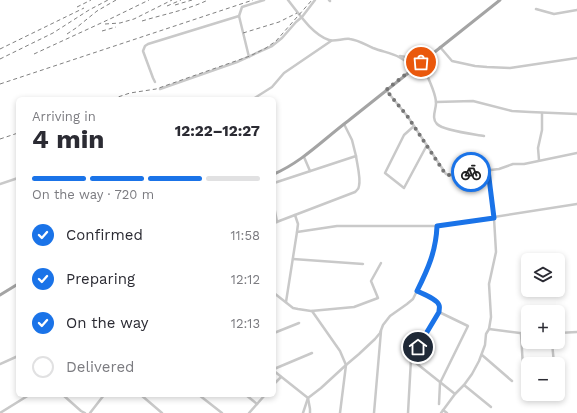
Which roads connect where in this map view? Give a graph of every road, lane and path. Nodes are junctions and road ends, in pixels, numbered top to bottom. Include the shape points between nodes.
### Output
1 (264, 0) edge
2 (288, 0) edge
3 (315, 0) edge
4 (500, 0) edge
5 (536, 9) dead end
6 (577, 10) edge
7 (238, 16) junction
8 (302, 17) junction
9 (330, 41) junction
10 (440, 47) junction
11 (397, 55) junction
12 (249, 57) junction
13 (577, 58) edge
14 (425, 59) junction
15 (421, 62) junction
16 (413, 69) junction
17 (155, 82) dead end
18 (160, 89) dead end
19 (386, 90) junction
20 (256, 97) edge
21 (436, 102) junction
22 (542, 113) junction
23 (577, 114) edge
24 (344, 124) junction
25 (414, 126) junction
26 (484, 136) dead end
27 (427, 145) junction
28 (577, 153) edge
29 (356, 156) junction
30 (304, 157) junction
31 (539, 160) junction
32 (488, 170) junction
33 (310, 171) junction
34 (276, 173) edge
35 (16, 179) edge
36 (276, 182) edge
37 (0, 184) edge
38 (577, 204) edge
39 (295, 215) junction
40 (494, 218) junction
41 (276, 223) edge
42 (437, 226) junction
43 (298, 232) junction
44 (292, 259) junction
45 (363, 264) dead end
46 (381, 264) dead end
47 (16, 285) edge
48 (417, 291) junction
49 (276, 294) edge
50 (0, 295) edge
51 (280, 297) junction
52 (276, 298) edge
53 (286, 302) junction
54 (311, 310) junction
55 (439, 312) junction
56 (299, 324) dead end
57 (382, 328) junction
58 (489, 329) junction
59 (276, 332) edge
60 (577, 332) edge
61 (565, 333) edge
62 (521, 334) edge
63 (312, 353) dead end
64 (482, 354) junction
65 (16, 357) edge
66 (410, 359) junction
67 (0, 364) edge
68 (346, 365) junction
69 (276, 369) edge
70 (276, 372) edge
71 (281, 376) junction
72 (512, 381) dead end
73 (276, 382) edge
74 (440, 383) junction
75 (464, 385) junction
76 (455, 394) junction
77 (26, 397) edge
78 (65, 397) edge
79 (102, 397) edge
80 (143, 397) edge
81 (202, 397) edge
82 (248, 397) edge
83 (263, 397) edge
84 (308, 398) junction
85 (257, 404) junction
86 (439, 404) dead end
87 (491, 407) dead end
88 (442, 412) edge
89 (0, 413) edge
90 (85, 413) edge
91 (90, 413) edge
92 (162, 413) edge
93 (222, 413) edge
94 (250, 413) edge
95 (303, 413) edge
96 (310, 413) edge
97 (340, 413) edge
98 (374, 413) edge
99 (408, 413) edge
100 (447, 413) edge

1 - 7 street via 242,7
2 - 8 street
3 - 8 street
4 - 10 main road
5 - 6 street via 554,14
7 - 12 street
7 - 17 street via 145,46 143,51
8 - 9 street via 319,36
8 - 12 street via 272,46
9 - 11 street via 351,39
9 - 20 street via 294,65 272,88
10 - 13 street via 452,61 487,67 510,68
10 - 14 main road
11 - 14 street
11 - 16 street
12 - 18 street
14 - 15 main road
15 - 16 main road
15 - 21 street
16 - 19 main road
19 - 24 main road
19 - 25 street
21 - 22 street via 473,101 512,111
21 - 26 street via 434,120 437,124 443,128
22 - 23 street
22 - 31 street
24 - 29 street
24 - 30 main road
25 - 27 street
25 - 27 street via 404,135 385,173 404,188
27 - 32 street via 446,174
28 - 31 street
29 - 33 street
29 - 39 street via 358,190
30 - 33 street
30 - 34 main road
31 - 32 street
32 - 40 street
33 - 36 street
35 - 37 street
38 - 40 street
39 - 41 street
39 - 43 street
40 - 42 street
40 - 58 street via 496,252 489,284
42 - 43 street via 337,226
42 - 48 street via 434,249
43 - 44 street
44 - 45 street
44 - 53 street
46 - 54 street via 371,280 377,299 354,307
47 - 50 main road
48 - 55 street via 435,300 440,307
48 - 57 street via 413,299 390,316
49 - 51 street
51 - 52 street
51 - 53 street
53 - 54 street via 293,308
54 - 68 street via 340,351
55 - 66 street
55 - 74 street via 468,326
56 - 59 street
57 - 68 street via 375,339
57 - 98 street
58 - 62 street
58 - 64 street
60 - 61 street
63 - 69 street
64 - 72 street
64 - 75 street via 480,362
65 - 67 street
66 - 74 street
66 - 99 street
68 - 84 street
68 - 97 street
70 - 71 street
71 - 73 street
71 - 84 street
74 - 76 street
74 - 86 street
75 - 76 street
75 - 87 street
76 - 88 street
77 - 89 street
78 - 90 street
79 - 91 street
80 - 92 street
81 - 93 street
82 - 85 street
83 - 85 street
84 - 95 street
84 - 96 street
85 - 94 street
88 - 100 street

